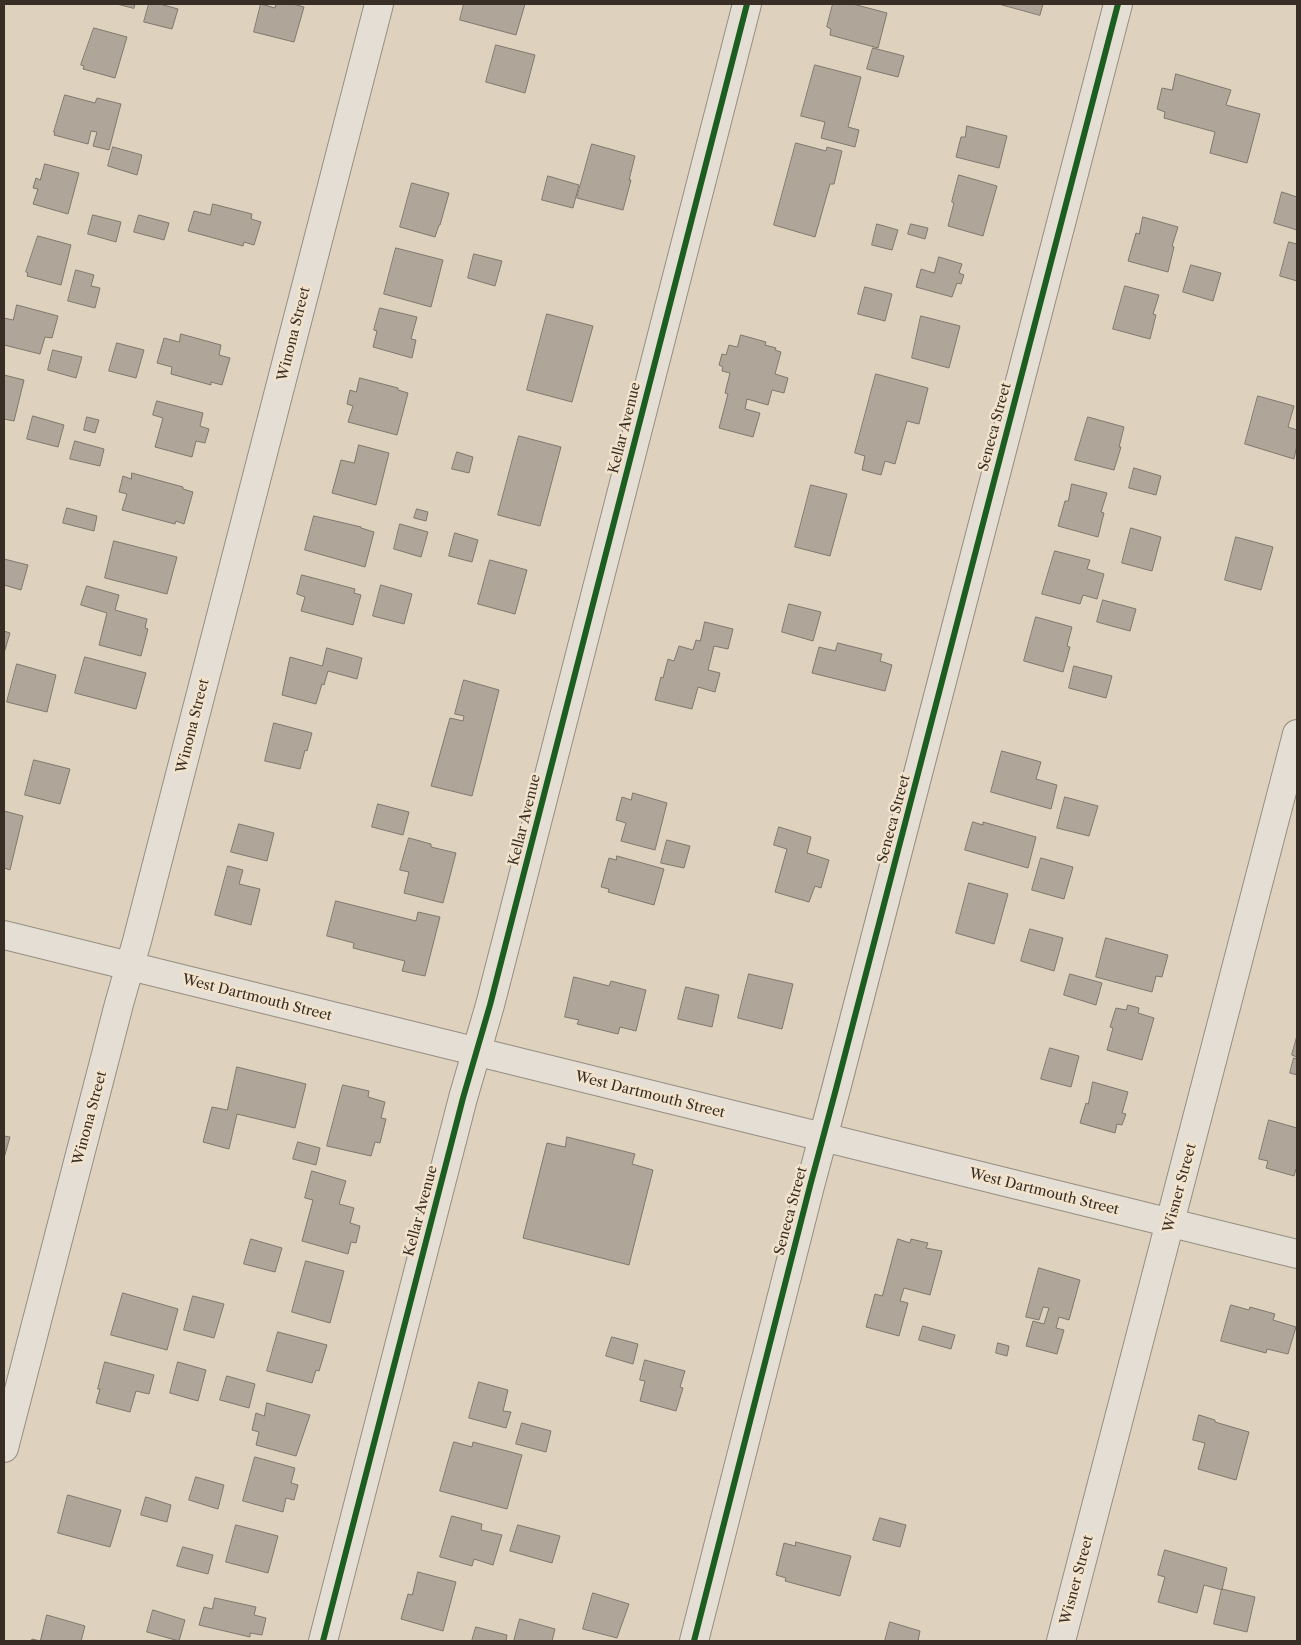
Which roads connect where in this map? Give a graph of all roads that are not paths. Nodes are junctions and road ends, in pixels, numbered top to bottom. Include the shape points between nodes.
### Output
1 (379, 4) edge
2 (747, 4) edge
3 (1118, 4) edge
4 (1297, 734) edge
5 (4, 935) edge
6 (130, 966) junction
7 (477, 1052) junction
8 (824, 1137) junction
9 (1171, 1223) junction
10 (1297, 1254) edge
11 (4, 1448) edge
12 (323, 1641) edge
13 (694, 1641) edge
14 (1061, 1641) edge

1 - 6 street, Winona Street
2 - 7 street, Kellar Avenue
3 - 8 street, Seneca Street
4 - 9 street, Wisner Street
5 - 6 street, West Dartmouth Street
6 - 7 street, West Dartmouth Street
6 - 11 street, Winona Street
7 - 8 street, West Dartmouth Street
7 - 12 street, Kellar Avenue
8 - 9 street, West Dartmouth Street
8 - 13 street, Seneca Street
9 - 10 street, West Dartmouth Street
9 - 14 street, Wisner Street

